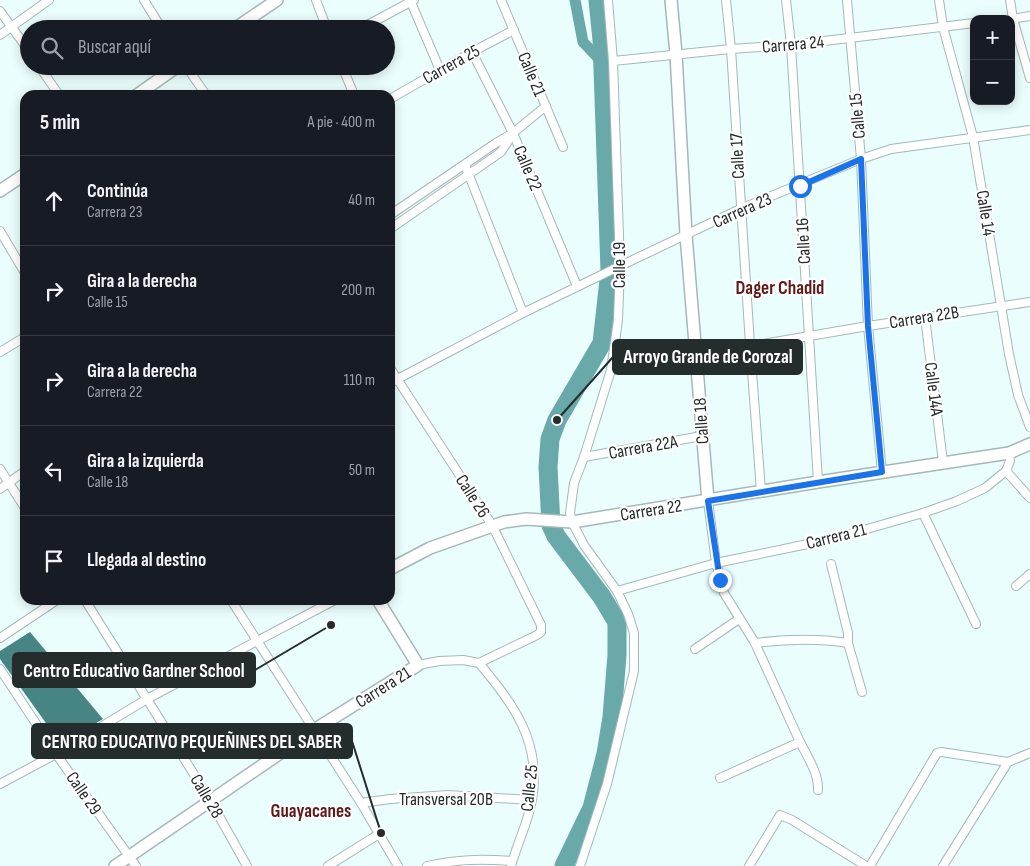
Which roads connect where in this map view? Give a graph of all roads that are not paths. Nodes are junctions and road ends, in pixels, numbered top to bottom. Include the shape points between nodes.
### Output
1 (50, 0) edge
2 (144, 0) edge
3 (316, 0) edge
4 (412, 0) edge
5 (501, 0) edge
6 (608, 0) edge
7 (671, 0) edge
8 (726, 0) edge
9 (786, 0) edge
10 (847, 0) edge
11 (939, 0) edge
12 (1010, 0) edge
13 (271, 2) edge
14 (0, 11) edge
15 (1012, 15) edge
16 (1030, 16) edge
17 (1015, 18) edge
18 (21, 20) edge
19 (156, 20) edge
20 (246, 20) edge
21 (324, 20) edge
22 (376, 20) edge
23 (20, 21) edge
24 (970, 24) edge
25 (11, 27) junction
26 (943, 27) junction
27 (1015, 29) edge
28 (514, 30) junction
29 (0, 35) edge
30 (851, 38) junction
31 (20, 39) edge
32 (791, 45) junction
33 (731, 49) junction
34 (472, 52) junction
35 (676, 54) junction
36 (613, 61) junction
37 (440, 70) junction
38 (45, 75) edge
39 (165, 75) edge
40 (192, 75) edge
41 (346, 75) edge
42 (1030, 78) edge
43 (56, 90) edge
44 (144, 90) edge
45 (203, 90) edge
46 (352, 90) edge
47 (395, 96) edge
48 (546, 106) junction
49 (1030, 130) edge
50 (513, 133) junction
51 (973, 137) junction
52 (563, 147) dead end
53 (861, 159) junction
54 (465, 165) junction
55 (470, 174) junction
56 (20, 177) edge
57 (800, 186) junction
58 (0, 191) edge
59 (740, 209) junction
60 (395, 213) edge
61 (395, 226) edge
62 (0, 231) edge
63 (686, 235) junction
64 (20, 265) edge
65 (620, 266) junction
66 (577, 286) junction
67 (1030, 302) edge
68 (1001, 306) junction
69 (522, 313) junction
70 (925, 317) junction
71 (868, 326) junction
72 (809, 335) junction
73 (20, 340) edge
74 (750, 345) junction
75 (0, 352) edge
76 (696, 354) junction
77 (611, 370) junction
78 (395, 375) edge
79 (398, 379) junction
80 (395, 381) edge
81 (1030, 427) edge
82 (702, 436) junction
83 (1030, 444) edge
84 (1009, 453) junction
85 (584, 457) junction
86 (943, 462) junction
87 (0, 469) edge
88 (1006, 471) junction
89 (882, 472) junction
90 (20, 475) edge
91 (818, 482) junction
92 (8, 483) junction
93 (0, 489) edge
94 (761, 491) junction
95 (1030, 498) edge
96 (20, 501) edge
97 (708, 501) junction
98 (923, 513) junction
99 (572, 522) junction
100 (492, 525) junction
101 (716, 563) junction
102 (831, 564) dead end
103 (395, 566) edge
104 (1030, 574) edge
105 (1016, 586) dead end
106 (616, 591) junction
107 (50, 605) edge
108 (88, 605) edge
109 (234, 605) edge
110 (326, 605) edge
111 (381, 605) edge
112 (739, 619) junction
113 (976, 624) dead end
114 (0, 638) edge
115 (258, 642) junction
116 (755, 643) junction
117 (848, 643) junction
118 (695, 649) dead end
119 (479, 663) junction
120 (418, 665) junction
121 (0, 669) edge
122 (862, 692) dead end
123 (147, 699) junction
124 (314, 730) junction
125 (800, 742) junction
126 (1030, 753) edge
127 (56, 754) junction
128 (1008, 762) junction
129 (720, 778) dead end
130 (0, 784) edge
131 (818, 790) dead end
132 (210, 800) junction
133 (532, 800) junction
134 (361, 803) junction
135 (379, 834) junction
136 (129, 856) junction
137 (511, 864) edge
138 (750, 865) edge
139 (114, 866) edge
140 (136, 866) edge
141 (247, 866) edge
142 (328, 866) edge
143 (398, 866) edge
144 (427, 866) edge
145 (580, 866) edge
146 (866, 866) edge
147 (870, 866) edge
148 (943, 866) edge

1 - 18 street
2 - 19 street
3 - 21 street
4 - 22 street
4 - 37 street
5 - 28 street, Calle 21
6 - 36 street, Calle 19
7 - 35 street, Calle 18
8 - 33 street, Calle 17
9 - 32 street, Calle 16
10 - 30 street, Calle 15
11 - 26 street, Calle 14
12 - 15 street
13 - 20 street
14 - 25 street
16 - 17 street
23 - 25 street
24 - 26 street, Carrera 24
25 - 29 street
25 - 31 street
26 - 30 street, Carrera 24
26 - 51 street, Calle 14
27 - 42 street
28 - 34 street, Carrera 25
28 - 48 street, Calle 21
30 - 32 street, Carrera 24
30 - 53 street, Calle 15
32 - 33 street, Carrera 24
32 - 57 street, Calle 16
33 - 35 street, Carrera 24
33 - 59 street, Calle 17
34 - 37 street, Carrera 25
34 - 50 street, Calle 22
35 - 36 street, Carrera 24
35 - 63 street, Calle 18
36 - 65 street, Calle 19
37 - 47 street, Carrera 25
38 - 43 street
39 - 44 street
40 - 45 street
41 - 46 street
48 - 50 street
48 - 52 street, Calle 21
49 - 51 street, Carrera 23
50 - 54 street
50 - 55 street via 501,152
50 - 66 street, Calle 22
51 - 53 street, Carrera 23 via 891,149
51 - 68 street, Calle 14
53 - 57 street, Carrera 23
53 - 71 street, Calle 15
54 - 55 street
54 - 60 street
55 - 61 street
55 - 69 street
56 - 58 street
57 - 59 street, Carrera 23
57 - 72 street, Calle 16
59 - 63 street, Carrera 23
59 - 74 street, Calle 17
62 - 64 street
63 - 65 street, Carrera 23
63 - 76 street, Calle 18
65 - 66 street, Carrera 23
65 - 77 street, Calle 19 via 618,320
66 - 69 street, Carrera 23
67 - 68 street, Carrera 22B
68 - 70 street, Carrera 22B
68 - 81 street, Calle 14 via 1018,395
69 - 79 street, Carrera 23
70 - 71 street, Carrera 22B
70 - 86 street, Calle 14A
71 - 72 street, Carrera 22B
71 - 89 street, Calle 15
72 - 74 street, Carrera 22B
72 - 91 street, Calle 16
73 - 75 street
74 - 76 street, Carrera 22B
74 - 94 street, Calle 17
76 - 77 street, Carrera 22B
76 - 82 street, Calle 18
77 - 85 street, Calle 19
78 - 79 street, Calle 26
79 - 80 street, Carrera 23
79 - 100 street, Calle 26
82 - 85 street, Carrera 22A
82 - 97 street, Calle 18
83 - 84 street
84 - 86 street, Carrera 22
84 - 88 street
85 - 99 street, Calle 19 via 570,501
86 - 89 street, Carrera 22
87 - 92 street
88 - 95 street
88 - 98 street, Carrera 21 via 985,488
89 - 91 street, Carrera 22
90 - 92 street
91 - 94 street, Carrera 22
92 - 93 street
92 - 96 street
94 - 97 street, Carrera 22
97 - 99 street, Carrera 22
97 - 101 street, Calle 18
98 - 101 street, Carrera 21 via 832,539
98 - 113 street
99 - 100 street, Carrera 22 via 526,519
99 - 106 street
100 - 103 street, Carrera 22 via 430,548
100 - 119 street, Calle 26 via 541,632
101 - 106 street, Carrera 21
101 - 112 street, Calle 18 via 724,593
102 - 117 street
104 - 105 street
106 - 145 street via 634,633 634,671 607,784
107 - 114 street
108 - 123 street, Calle 28
109 - 115 street
110 - 115 street
111 - 120 street
112 - 116 street, Calle 18
112 - 118 street
115 - 123 street
115 - 124 street
116 - 117 street via 789,638
116 - 125 street, Calle 18
117 - 122 street
119 - 120 street, Carrera 21 via 464,660
119 - 133 street, Calle 25 via 514,710 530,741 534,767
120 - 124 street, Carrera 21
121 - 127 street, Calle 29
123 - 127 street
123 - 132 street, Calle 28
124 - 132 street, Carrera 21
124 - 134 street
125 - 129 street
125 - 131 street, Calle 18 via 815,774
126 - 128 street
127 - 130 street
127 - 136 street, Calle 29
128 - 147 street via 937,754
128 - 148 street
132 - 136 street, Carrera 21
132 - 141 street, Calle 28
133 - 134 street, Transversal 20B via 448,795
133 - 137 street, Calle 25
134 - 135 street
135 - 142 street
135 - 143 street
136 - 139 street, Carrera 21
136 - 140 street, Calle 29
137 - 144 street via 466,860
138 - 146 street via 780,815

